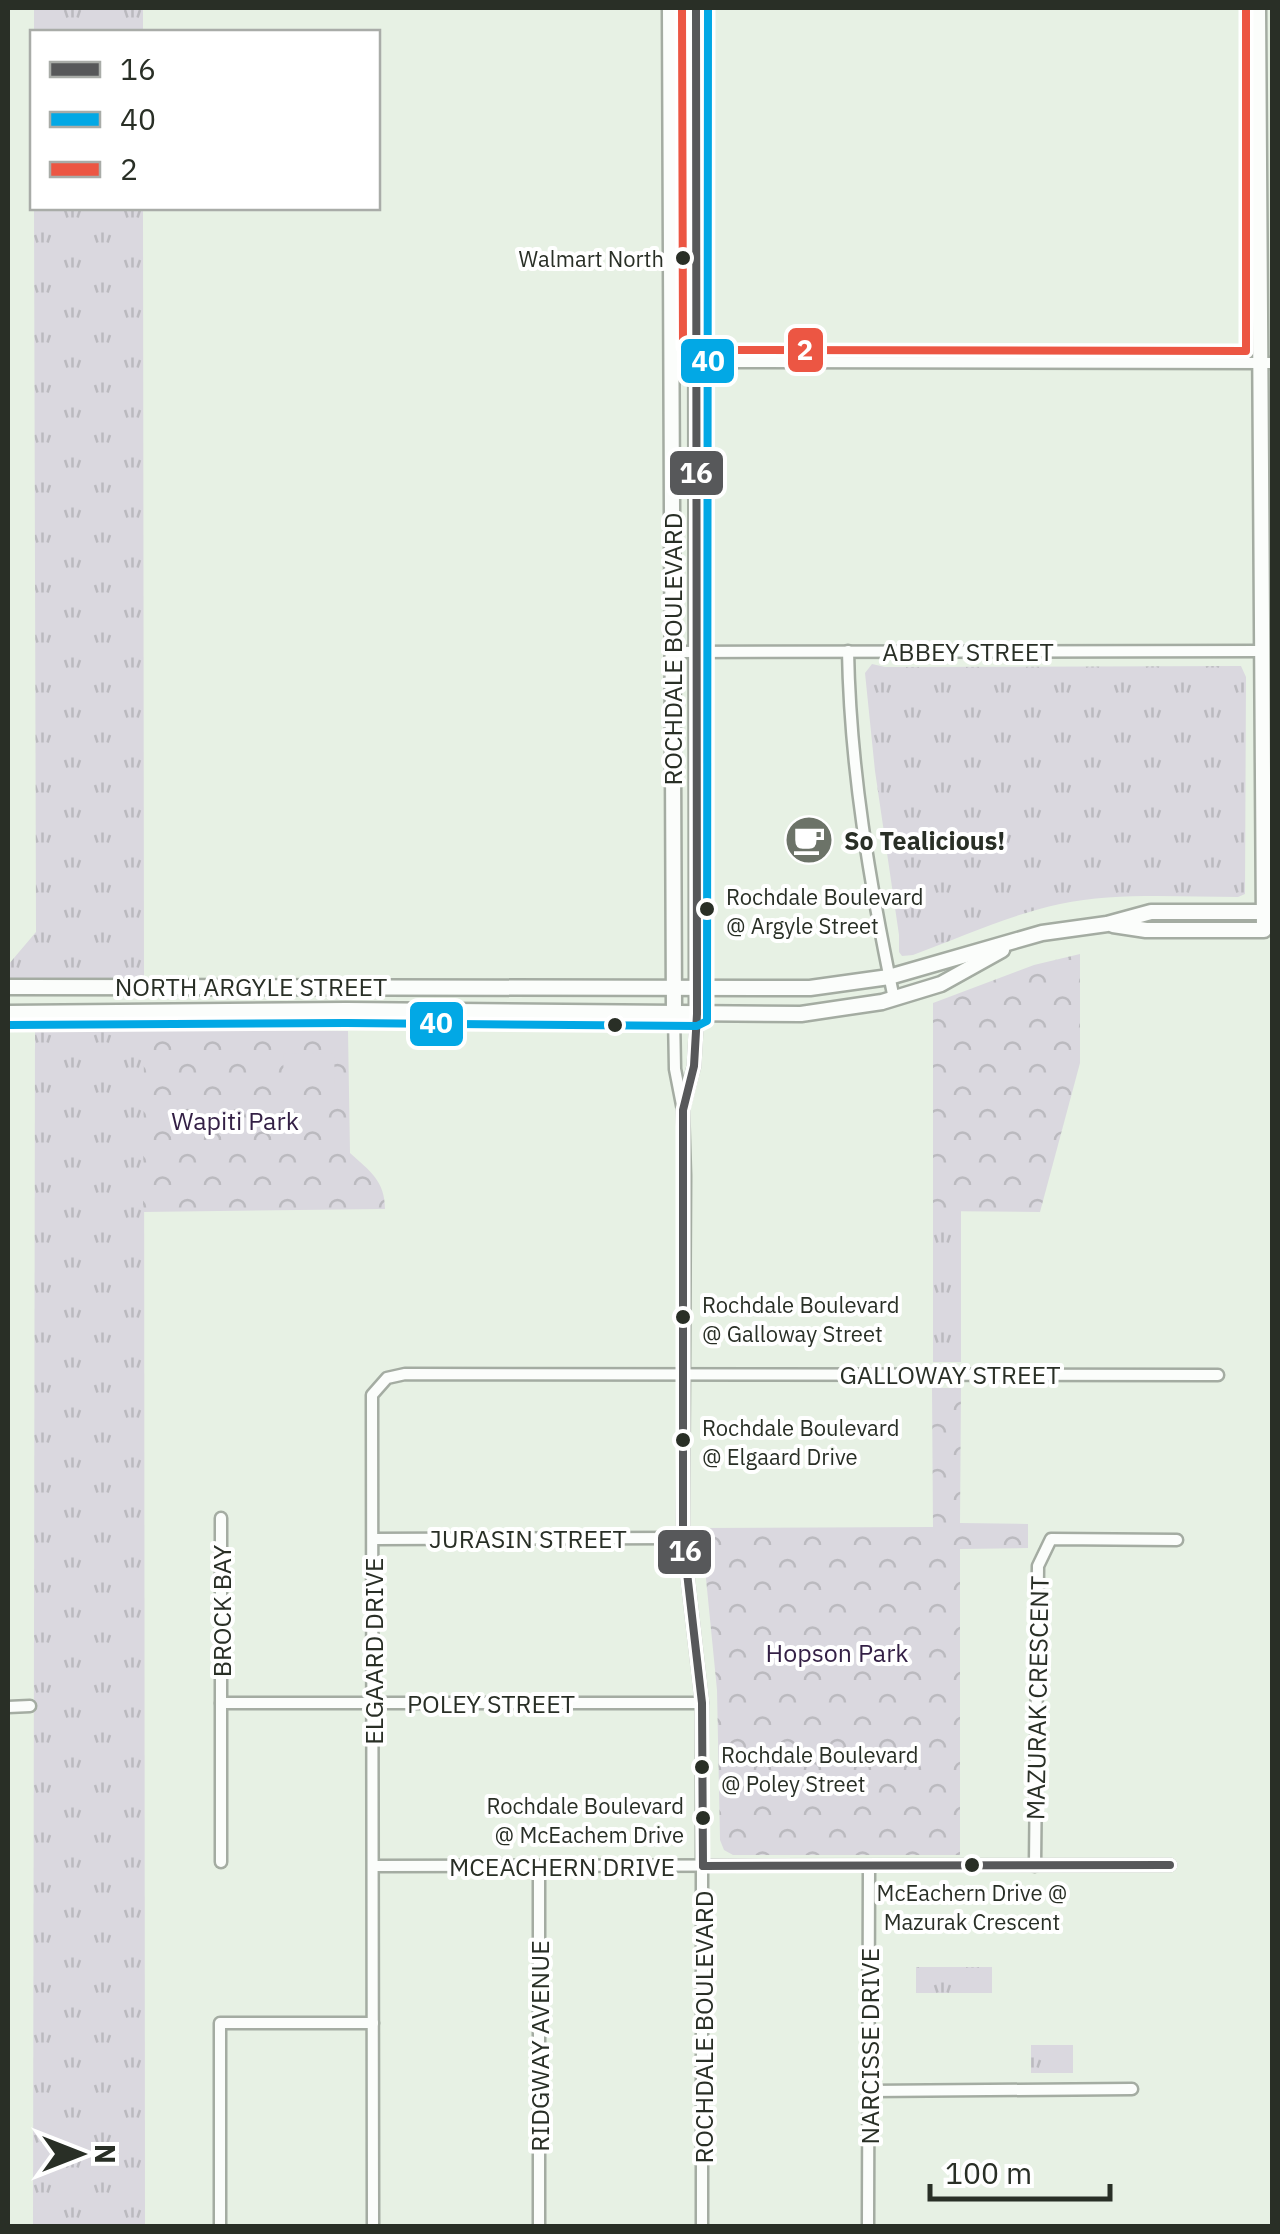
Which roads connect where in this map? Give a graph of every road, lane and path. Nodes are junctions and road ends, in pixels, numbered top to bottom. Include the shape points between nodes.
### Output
1 (670, 8) edge
2 (696, 8) edge
3 (1258, 8) edge
4 (671, 358) junction
5 (696, 358) junction
6 (1266, 363) edge
7 (848, 651) junction
8 (1264, 651) junction
9 (673, 652) junction
10 (696, 652) junction
11 (1264, 912) junction
12 (1106, 924) junction
13 (1011, 944) junction
14 (889, 976) junction
15 (8, 987) edge
16 (674, 989) junction
17 (696, 990) junction
18 (894, 999) junction
19 (8, 1012) edge
20 (674, 1014) junction
21 (697, 1014) junction
22 (683, 1110) junction
23 (683, 1373) junction
24 (1218, 1375) dead end
25 (221, 1518) dead end
26 (683, 1538) junction
27 (372, 1539) junction
28 (1177, 1540) dead end
29 (373, 1703) junction
30 (221, 1704) junction
31 (702, 1704) junction
32 (30, 1706) dead end
33 (8, 1707) edge
34 (221, 1862) dead end
35 (1170, 1865) dead end
36 (374, 1866) junction
37 (538, 1866) junction
38 (704, 1866) junction
39 (870, 1866) junction
40 (1035, 1866) junction
41 (373, 2023) junction
42 (1132, 2089) dead end
43 (869, 2091) junction
44 (220, 2226) edge
45 (373, 2226) edge
46 (539, 2226) edge
47 (702, 2226) edge
48 (868, 2226) edge

1 - 4 street, ROCHDALE BOULEVARD
2 - 5 street, ROCHDALE BOULEVARD
3 - 6 street
4 - 5 street
4 - 9 street, ROCHDALE BOULEVARD
5 - 6 street
5 - 10 street, ROCHDALE BOULEVARD
6 - 8 street
7 - 8 street, ABBEY STREET
7 - 10 street, ABBEY STREET
7 - 14 street via 854,764
8 - 11 street
9 - 10 street, ABBEY STREET
9 - 16 street, ROCHDALE BOULEVARD
10 - 17 street, ROCHDALE BOULEVARD
11 - 12 street via 1151,912
11 - 12 street via 1264,930
12 - 13 street
13 - 14 street, NORTH ARGYLE STREET
13 - 18 street, NORTH ARGYLE STREET via 941,984
14 - 17 street, NORTH ARGYLE STREET via 810,988
14 - 18 street
15 - 16 street, NORTH ARGYLE STREET
16 - 17 street, NORTH ARGYLE STREET
16 - 20 street, ROCHDALE BOULEVARD
17 - 21 street, ROCHDALE BOULEVARD
18 - 21 street, NORTH ARGYLE STREET via 801,1014
19 - 20 street, NORTH ARGYLE STREET
20 - 21 street, NORTH ARGYLE STREET
20 - 22 street, ROCHDALE BOULEVARD
21 - 22 street, ROCHDALE BOULEVARD
22 - 23 street, ROCHDALE BOULEVARD
23 - 24 street, GALLOWAY STREET
23 - 26 street, ROCHDALE BOULEVARD
23 - 27 street, ELGAARD DRIVE via 387,1378 372,1395
25 - 30 street, BROCK BAY
26 - 27 street, JURASIN STREET
26 - 31 street, ROCHDALE BOULEVARD
27 - 29 street, ELGAARD DRIVE
28 - 40 street, MAZURAK CRESCENT via 1051,1539 1038,1566
29 - 30 street, POLEY STREET
29 - 31 street, POLEY STREET
29 - 36 street, ELGAARD DRIVE
30 - 34 street, BROCK BAY
31 - 38 street, ROCHDALE BOULEVARD
32 - 33 street
35 - 40 street, MCEACHERN DRIVE
36 - 37 street, MCEACHERN DRIVE
36 - 41 street, ELGAARD DRIVE
37 - 38 street, MCEACHERN DRIVE
37 - 46 street, RIDGWAY AVENUE
38 - 39 street, MCEACHERN DRIVE
38 - 47 street, ROCHDALE BOULEVARD
39 - 40 street, MCEACHERN DRIVE
39 - 43 street, NARCISSE DRIVE
41 - 44 street via 220,2023
41 - 45 street, ELGAARD DRIVE
42 - 43 street
43 - 48 street, NARCISSE DRIVE

